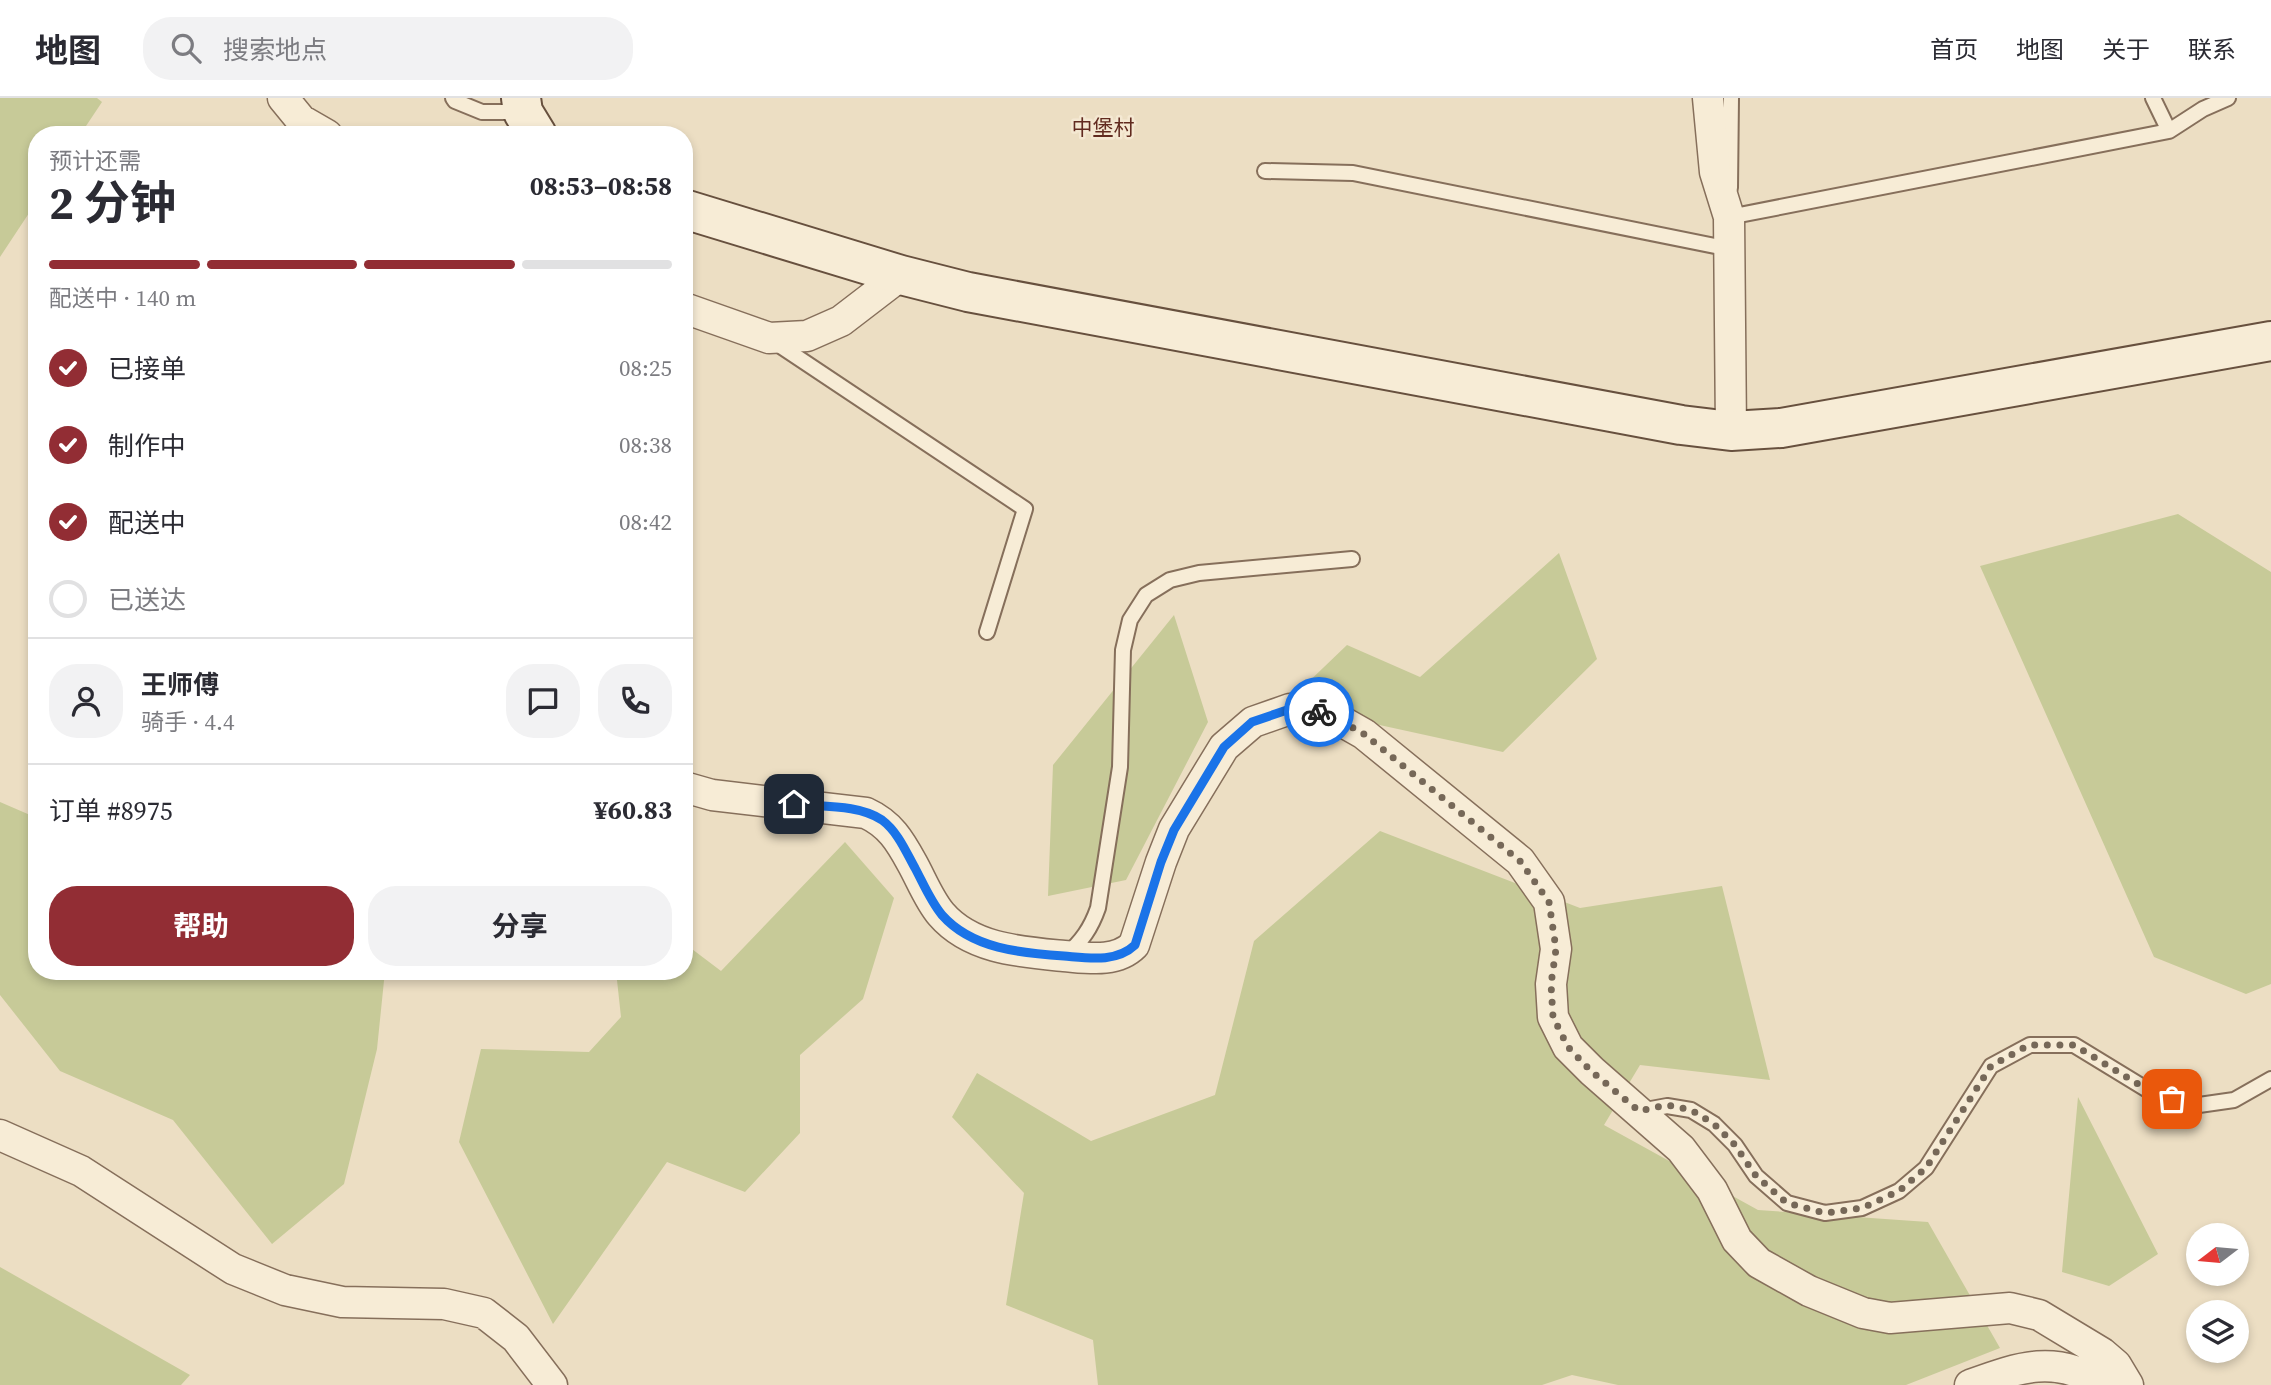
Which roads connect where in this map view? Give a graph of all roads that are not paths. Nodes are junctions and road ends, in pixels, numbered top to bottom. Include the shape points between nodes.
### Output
1 (283, 98) edge
2 (453, 98) edge
3 (1708, 98) edge
4 (1731, 98) edge
5 (2153, 98) edge
6 (2228, 98) edge
7 (527, 115) edge
8 (311, 126) edge
9 (2169, 131) junction
10 (1265, 171) dead end
11 (693, 212) edge
12 (1729, 217) junction
13 (1730, 249) junction
14 (901, 275) junction
15 (693, 311) edge
16 (769, 338) junction
17 (2271, 341) edge
18 (1731, 431) junction
19 (1352, 559) dead end
20 (986, 632) dead end
21 (693, 790) edge
22 (1065, 956) junction
23 (2271, 1079) edge
24 (1639, 1111) junction
25 (0, 1135) edge
26 (552, 1385) edge
27 (1970, 1385) edge
28 (2102, 1385) edge
29 (2128, 1385) edge

1 - 8 street
2 - 7 lane via 482,112
3 - 12 street via 1715,172
4 - 12 lane
5 - 9 lane
6 - 9 lane
9 - 12 lane
10 - 13 lane via 1353,173
11 - 14 street
12 - 13 street
13 - 18 street
14 - 16 street via 841,321 807,336
14 - 18 street via 981,295
15 - 16 street
16 - 20 lane via 1025,509
17 - 18 street via 1781,428
19 - 22 lane via 1199,573 1170,580 1146,595 1130,620 1123,650 1120,766 1098,908 1091,927
21 - 22 street via 866,813 882,820 896,835 940,913 958,930 978,942
22 - 24 street via 1108,957 1125,954 1135,945 1174,830 1224,747 1252,722 1290,709 1327,713 1364,734 1520,861 1549,902 1556,949 1553,1017 1568,1047
23 - 24 lane via 2234,1100 2192,1105 2151,1092 2074,1045 2029,1045 1991,1066 1926,1168 1899,1191 1862,1208 1825,1213 1787,1203 1756,1176 1714,1124 1691,1110 1667,1105
24 - 29 street via 1698,1168 1737,1240 1759,1263 1863,1313 1890,1318 2010,1308 2039,1315 2102,1353
25 - 26 street via 81,1171 233,1269 285,1290 342,1302 444,1304 484,1313 516,1338
27 - 28 street via 2021,1367 2046,1365 2072,1370

